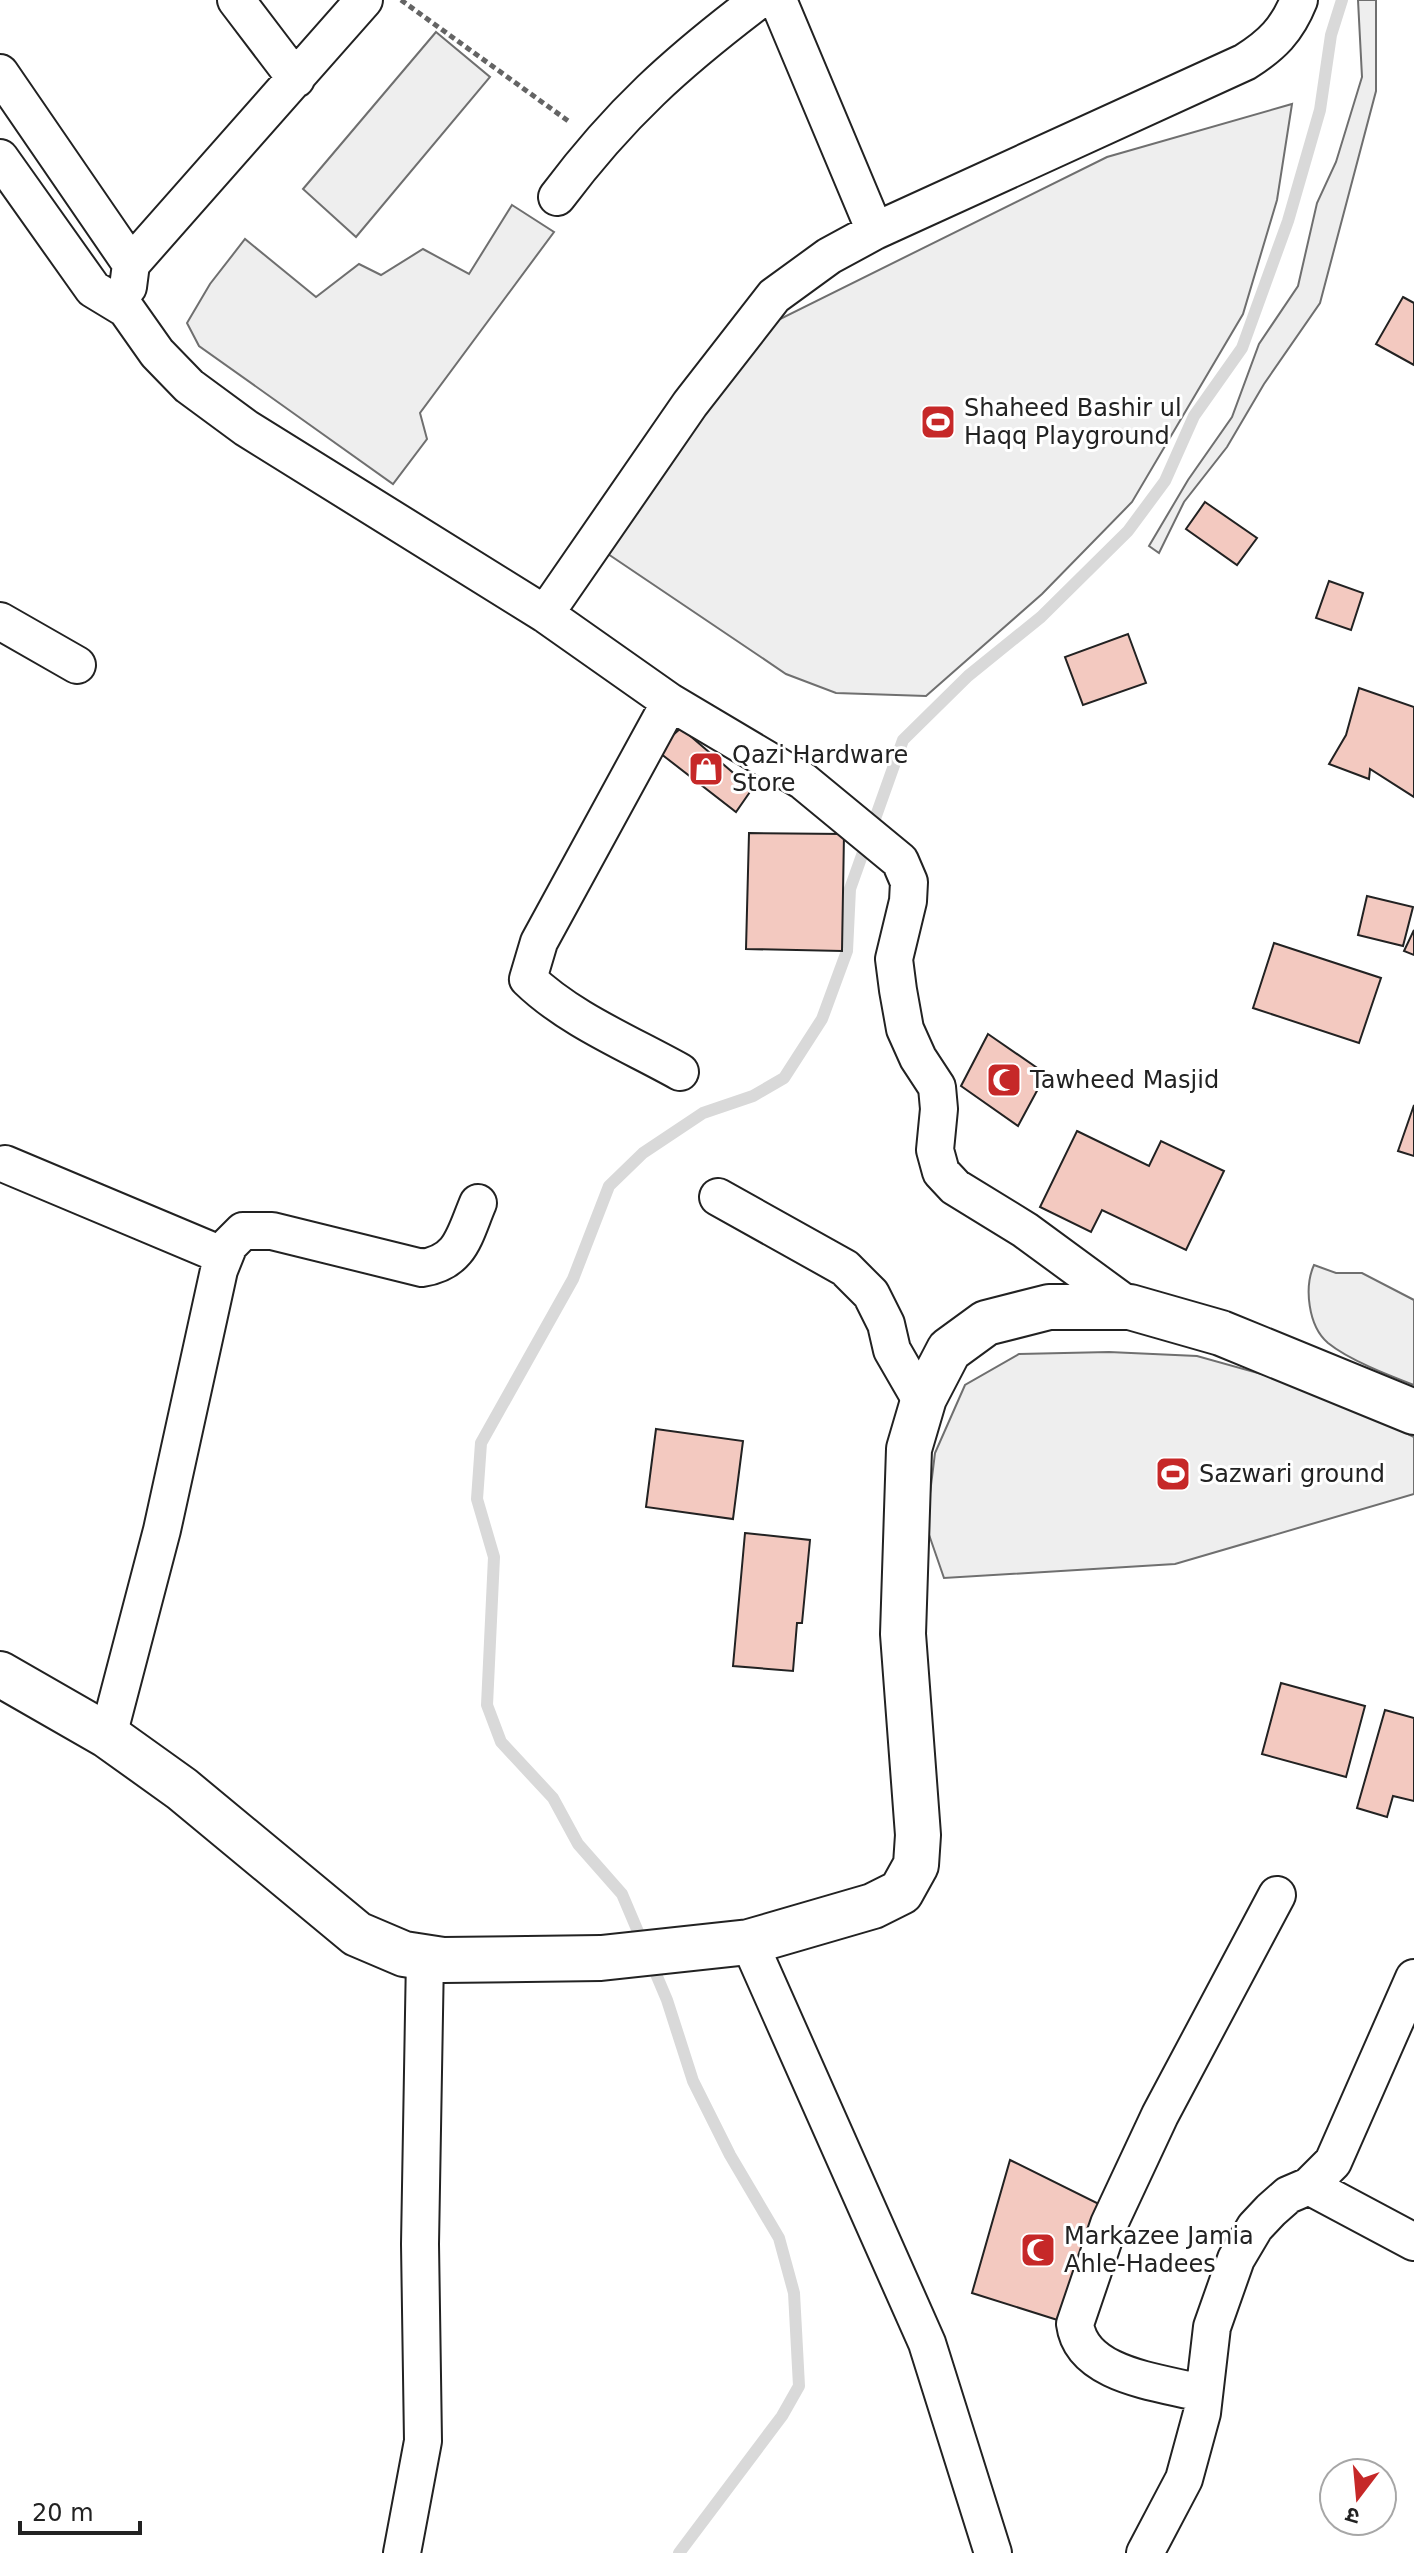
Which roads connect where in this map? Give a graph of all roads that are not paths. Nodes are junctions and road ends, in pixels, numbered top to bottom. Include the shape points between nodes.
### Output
1 (236, 0) edge
2 (364, 0) edge
3 (759, 0) edge
4 (778, 0) edge
5 (1299, 0) edge
6 (0, 73) edge
7 (296, 79) junction
8 (0, 158) edge
9 (557, 197) dead end
10 (875, 231) junction
11 (131, 264) junction
12 (126, 309) junction
13 (545, 614) junction
14 (0, 621) edge
15 (77, 665) dead end
16 (670, 702) junction
17 (680, 1072) dead end
18 (5, 1164) dead end
19 (718, 1197) dead end
20 (478, 1203) dead end
21 (224, 1256) junction
22 (1130, 1307) junction
23 (922, 1402) junction
24 (1414, 1412) edge
25 (1, 1679) edge
26 (108, 1736) junction
27 (1277, 1895) dead end
28 (749, 1942) junction
29 (425, 1957) junction
30 (1414, 1978) edge
31 (1403, 2032) edge
32 (1309, 2186) junction
33 (1414, 2242) edge
34 (1204, 2394) junction
35 (402, 2553) edge
36 (993, 2553) edge
37 (1145, 2553) edge

1 - 7 street
2 - 7 street
3 - 9 street via 634,103
4 - 10 street
5 - 10 street via 1280,35 1245,62
6 - 11 street
7 - 11 street
8 - 12 street via 93,289
10 - 13 street via 774,296 690,404
11 - 12 street
12 - 13 street via 189,386 246,428
13 - 16 street
14 - 15 street
16 - 17 street via 539,942 528,979 587,1020
16 - 22 street via 803,781 900,861 909,882 894,959 905,1029 937,1087 935,1150 941,1172 955,1187 1025,1230
18 - 21 street
19 - 23 street via 845,1268 871,1294 892,1350
20 - 21 street via 456,1254 440,1265 422,1268 272,1231 243,1231
21 - 26 street via 162,1530
22 - 23 street via 1049,1307 986,1323 949,1350
22 - 24 street via 1221,1333
23 - 28 street via 909,1449 903,1634 916,1865 901,1892 873,1906
25 - 26 street
26 - 29 street via 182,1789 357,1934
27 - 34 street via 1160,2115 1109,2224 1075,2324 1077,2340 1106,2367
28 - 29 street via 630,1955
28 - 36 street via 927,2343
29 - 35 street via 423,2441
30 - 31 street
31 - 32 street via 1333,2162
32 - 33 street
32 - 34 street via 1271,2210 1236,2259 1212,2327
34 - 37 street via 1184,2479

